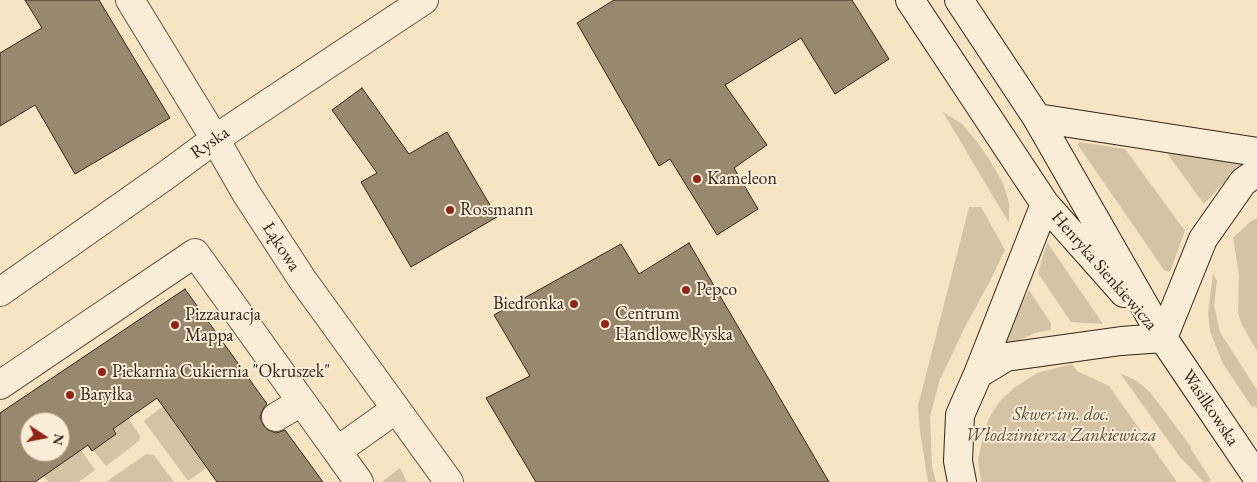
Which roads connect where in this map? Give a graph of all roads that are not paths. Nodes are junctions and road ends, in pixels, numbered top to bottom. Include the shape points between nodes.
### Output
1 (130, 0) edge
2 (424, 0) edge
3 (910, 0) edge
4 (959, 0) edge
5 (1037, 118) junction
6 (215, 139) junction
7 (1257, 152) edge
8 (1257, 172) edge
9 (1045, 204) junction
10 (0, 292) edge
11 (1162, 338) junction
12 (978, 374) junction
13 (0, 385) edge
14 (301, 402) junction
15 (396, 409) junction
16 (276, 417) dead end
17 (337, 451) junction
18 (1257, 477) edge
19 (359, 482) edge
20 (449, 482) edge
21 (962, 482) edge

1 - 6 main road, Łąkowa
2 - 6 main road, Ryska
3 - 9 main road, Henryka Sienkiewicza
4 - 5 main road, Henryka Sienkiewicza
5 - 7 main road
5 - 11 main road, Henryka Sienkiewicza
6 - 10 main road, Ryska
6 - 15 main road, Łąkowa via 302,279
8 - 11 main road via 1243,182 1203,239
9 - 11 main road, Henryka Sienkiewicza
9 - 12 main road
11 - 12 main road via 1006,357
11 - 18 main road, Wasilkowska
12 - 21 main road via 960,415 958,461
13 - 14 main road via 195,252
14 - 16 main road
14 - 17 main road
15 - 17 main road
15 - 20 main road, Łąkowa
17 - 19 main road

